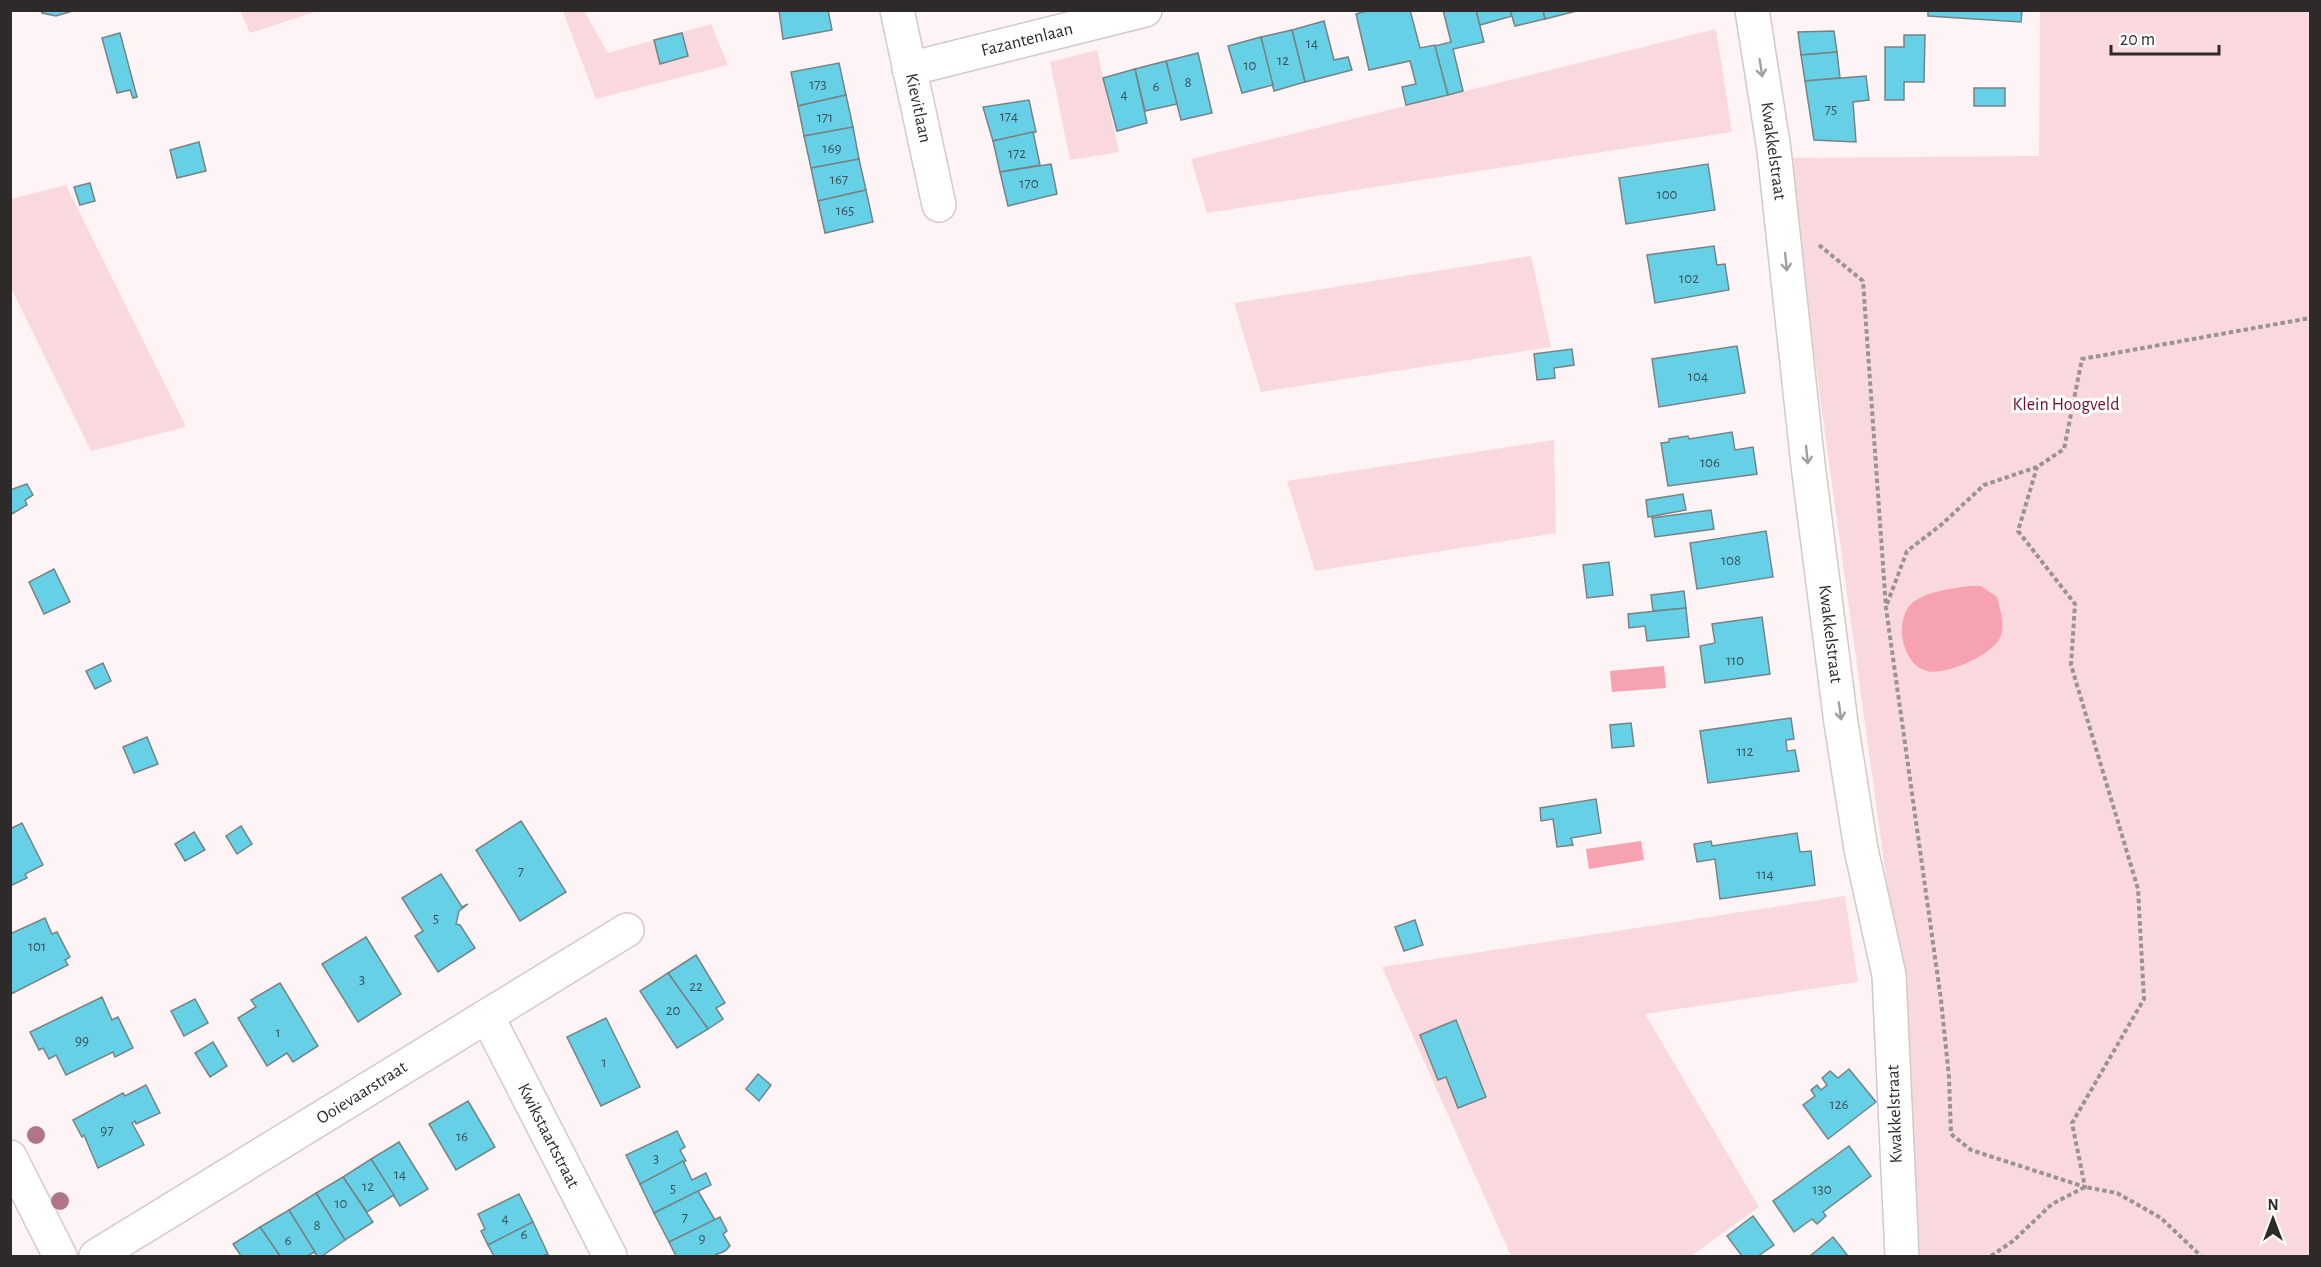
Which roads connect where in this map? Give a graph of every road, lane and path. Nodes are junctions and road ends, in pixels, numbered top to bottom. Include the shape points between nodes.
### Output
1 (897, 10) edge
2 (1145, 10) edge
3 (1752, 10) edge
4 (909, 69) junction
5 (939, 205) dead end
6 (1781, 214) junction
7 (2310, 318) edge
8 (2037, 467) junction
9 (1886, 608) junction
10 (627, 930) dead end
11 (487, 1016) junction
12 (10, 1157) edge
13 (2085, 1187) junction
14 (60, 1257) edge
15 (96, 1257) edge
16 (610, 1257) edge
17 (1902, 1257) edge
18 (1991, 1257) edge
19 (2201, 1257) edge

1 - 4 street, Kievitlaan
2 - 4 street, Fazantenlaan
3 -> 6 street, Kwakkelstraat
4 - 5 street, Kievitlaan
6 - 9 path via 1863,281
6 -> 17 street, Kwakkelstraat via 1841,723 1861,849 1889,975
7 - 8 path via 2082,359 2064,449
8 - 9 path via 1984,485 1907,551
8 - 13 path via 2018,531 2075,604 2071,665 2138,889 2144,999 2072,1123
9 - 13 path via 1938,977 1951,1134 1971,1150
10 - 11 street, Ooievaarstraat
11 - 15 street, Ooievaarstraat
11 - 16 street, Kwikstaartstraat
12 - 14 street
13 - 18 path via 2052,1204
13 - 19 path via 2117,1193 2161,1218

